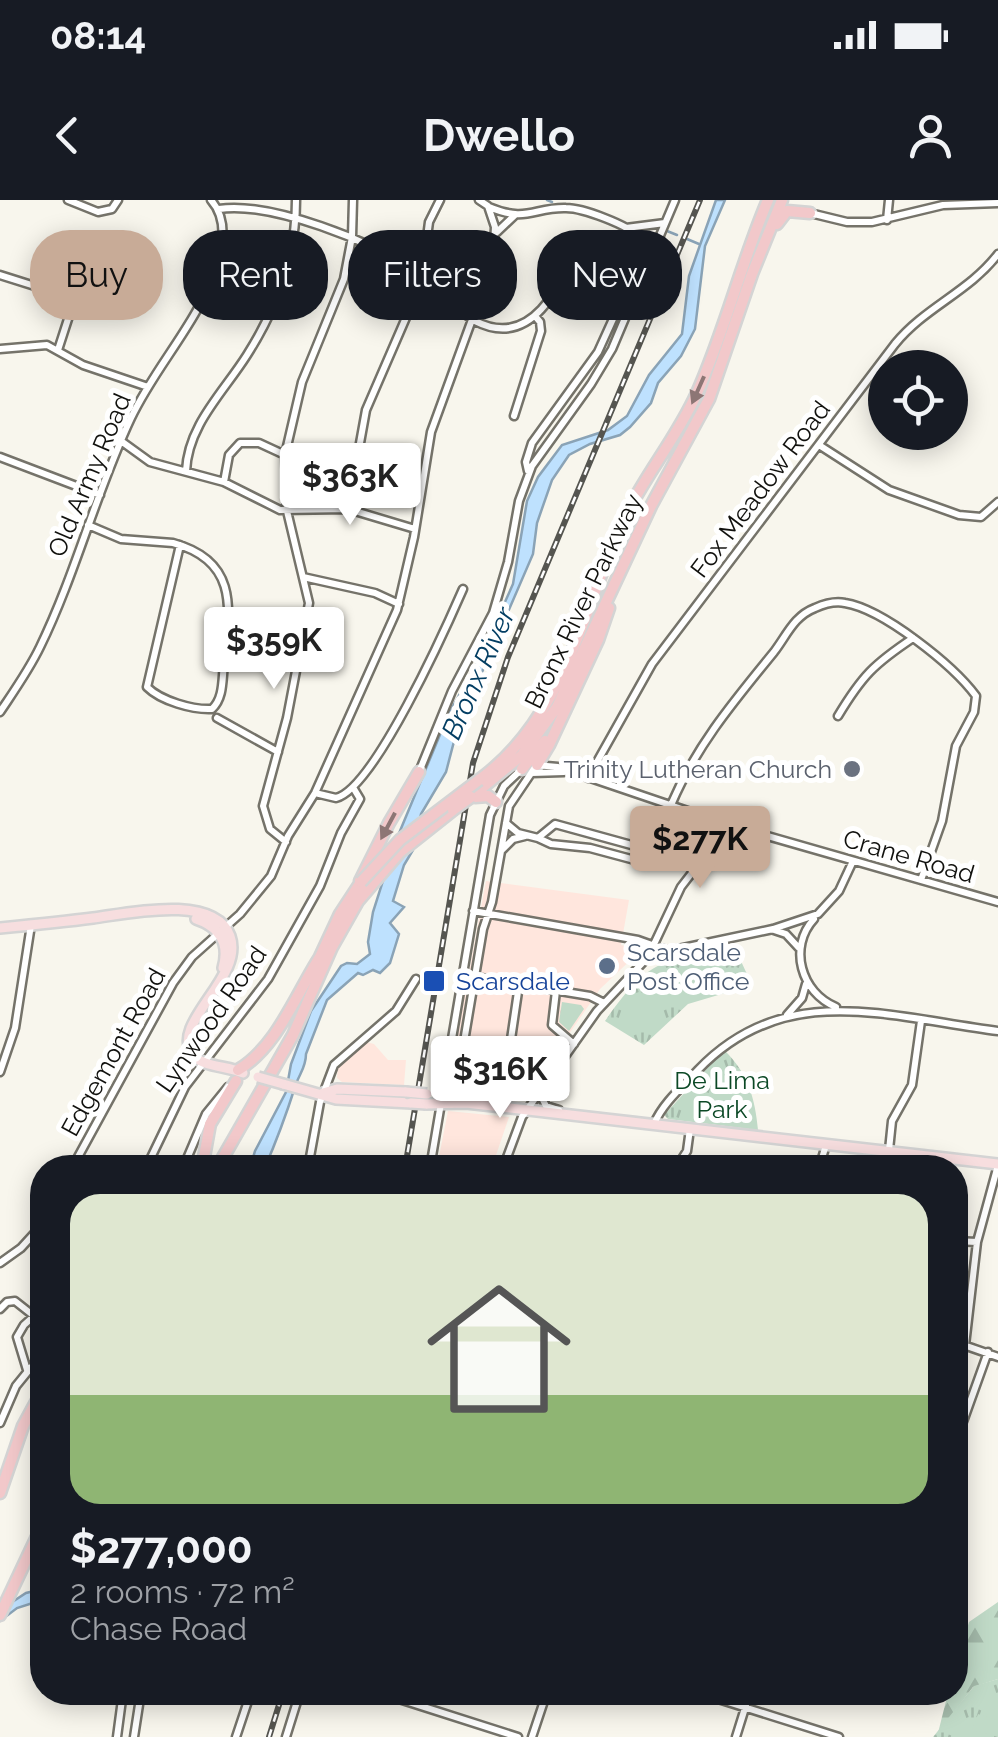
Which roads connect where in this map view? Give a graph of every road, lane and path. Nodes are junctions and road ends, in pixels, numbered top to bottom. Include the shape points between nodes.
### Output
1 (68, 200) edge
2 (118, 200) edge
3 (212, 200) edge
4 (296, 200) edge
5 (354, 200) edge
6 (440, 200) edge
7 (479, 200) edge
8 (675, 200) edge
9 (768, 200) edge
10 (782, 200) edge
11 (793, 200) edge
12 (889, 200) edge
13 (998, 203) edge
14 (488, 206) junction
15 (219, 209) junction
16 (810, 212) junction
17 (515, 215) junction
18 (296, 219) junction
19 (887, 220) junction
20 (666, 223) junction
21 (626, 228) junction
22 (352, 230) edge
23 (428, 230) edge
24 (495, 230) edge
25 (499, 230) edge
26 (629, 230) edge
27 (663, 230) edge
28 (348, 237) edge
29 (998, 254) edge
30 (348, 257) edge
31 (0, 274) edge
32 (752, 274) junction
33 (536, 316) joint
34 (403, 320) edge
35 (474, 320) joint
36 (624, 320) edge
37 (0, 349) edge
38 (58, 350) junction
39 (148, 388) junction
40 (514, 416) dead end
41 (121, 442) junction
42 (818, 445) junction
43 (286, 455) junction
44 (0, 457) edge
45 (186, 472) junction
46 (529, 472) junction
47 (224, 482) junction
48 (100, 495) junction
49 (998, 502) edge
50 (348, 510) junction
51 (288, 512) junction
52 (88, 525) junction
53 (415, 529) junction
54 (180, 545) junction
55 (304, 577) junction
56 (597, 587) junction
57 (463, 589) dead end
58 (612, 593) junction
59 (399, 604) junction
60 (596, 623) junction
61 (913, 638) junction
62 (593, 650) junction
63 (0, 712) edge
64 (838, 716) dead end
65 (218, 718) dead end
66 (278, 752) junction
67 (529, 769) junction
68 (419, 772) joint
69 (588, 778) junction
70 (354, 788) junction
71 (315, 793) junction
72 (474, 796) junction
73 (494, 806) junction
74 (671, 806) junction
75 (507, 816) junction
76 (730, 825) junction
77 (526, 836) junction
78 (538, 838) junction
79 (286, 842) junction
80 (501, 851) junction
81 (854, 861) junction
82 (922, 880) junction
83 (362, 885) junction
84 (998, 902) edge
85 (474, 911) junction
86 (488, 914) junction
87 (818, 914) junction
88 (31, 924) junction
89 (0, 928) edge
90 (773, 929) junction
91 (223, 930) junction
92 (653, 947) junction
93 (799, 949) junction
94 (320, 957) junction
95 (464, 968) junction
96 (475, 974) junction
97 (416, 979) dead end
98 (806, 982) junction
99 (462, 984) junction
100 (519, 985) junction
101 (556, 991) junction
102 (604, 1003) junction
103 (845, 1011) junction
104 (786, 1016) junction
105 (921, 1021) junction
106 (998, 1031) edge
107 (574, 1044) junction
108 (448, 1048) junction
109 (462, 1054) junction
110 (202, 1065) junction
111 (0, 1072) edge
112 (239, 1075) junction
113 (550, 1078) junction
114 (323, 1093) junction
115 (540, 1093) junction
116 (443, 1101) junction
117 (527, 1110) junction
118 (570, 1114) junction
119 (654, 1124) junction
120 (690, 1128) junction
121 (827, 1143) junction
122 (889, 1150) junction
123 (79, 1155) edge
124 (152, 1155) edge
125 (189, 1155) edge
126 (207, 1155) edge
127 (213, 1155) edge
128 (225, 1155) edge
129 (311, 1155) edge
130 (433, 1155) edge
131 (507, 1155) edge
132 (684, 1155) edge
133 (824, 1155) edge
134 (928, 1155) edge
135 (968, 1160) edge
136 (998, 1164) edge
137 (30, 1242) edge
138 (968, 1242) edge
139 (977, 1242) junction
140 (0, 1263) edge
141 (0, 1309) edge
142 (30, 1313) edge
143 (968, 1318) edge
144 (30, 1320) edge
145 (968, 1345) edge
146 (20, 1351) junction
147 (988, 1352) junction
148 (30, 1353) edge
149 (998, 1356) edge
150 (30, 1368) edge
151 (27, 1371) junction
152 (3, 1407) edge
153 (968, 1408) edge
154 (30, 1413) edge
155 (0, 1424) edge
156 (0, 1494) edge
157 (30, 1551) edge
158 (2, 1610) edge
159 (122, 1705) edge
160 (139, 1705) edge
161 (246, 1705) edge
162 (296, 1705) edge
163 (418, 1705) edge
164 (542, 1705) edge
165 (736, 1705) edge
166 (746, 1705) edge
167 (745, 1708) junction
168 (118, 1737) edge
169 (134, 1737) edge
170 (236, 1737) edge
171 (286, 1737) edge
172 (518, 1737) edge
173 (532, 1737) edge
174 (736, 1737) edge
175 (838, 1737) edge

1 - 2 street via 98,212
3 - 15 street
4 - 18 street
5 - 22 street
6 - 23 street
7 - 14 street
8 - 20 street
9 -> 56 highway, Bronx River Parkway via 696,396 630,508
10 - 32 highway, Bronx River Parkway
11 - 16 highway
12 - 19 street
13 - 19 street via 943,206
14 - 17 street
14 - 24 street, Edgemont Road
15 - 18 street
15 - 39 street, Old Army Road via 215,272
16 - 19 street via 852,222
16 - 32 highway via 782,215
17 - 21 street via 568,208
17 - 25 street
18 - 28 street
18 - 45 street via 273,311 194,433
20 - 21 street
20 - 27 street
21 - 26 street
21 - 46 street via 637,266 598,352 530,446
29 - 42 street, Fox Meadow Road via 972,284 908,328
30 - 43 street via 297,396
31 - 38 street via 67,301
32 - 58 highway, Bronx River Parkway via 709,399
33 - 35 street via 504,327
33 - 40 street via 541,332
34 - 50 street via 370,397
35 - 53 street, Edgemont Road via 431,432
36 - 46 street via 608,357
37 - 38 street via 36,344
38 - 39 street
39 - 41 street, Old Army Road
41 - 45 street via 150,462
41 - 48 street, Old Army Road
42 - 49 street via 880,486 959,515 981,517
42 - 69 street, Fox Meadow Road via 652,664
43 - 47 street via 240,442 229,455
43 - 51 street
44 - 48 street
45 - 47 street
46 - 68 street via 493,613
47 - 51 street
48 - 52 street, Old Army Road
50 - 51 street
50 - 53 street
51 - 55 street
52 - 54 street via 121,539
52 - 63 street, Old Army Road via 40,647
53 - 59 street, Edgemont Road
54 - 54 street via 207,558 228,599 220,696 212,708 147,687
55 - 59 street
55 - 66 street via 308,619
56 - 60 highway
56 - 83 highway, Bronx River Parkway, bridge via 542,715 513,752 400,840
57 - 70 street via 404,710
58 - 60 highway, Bronx River Parkway
58 - 62 highway
59 - 71 street, Edgemont Road
60 - 62 highway
60 - 72 highway, Bronx River Parkway via 545,727
61 - 64 street via 859,680
61 - 74 street via 850,604 802,614 696,752
61 - 82 street via 976,696 956,746
62 - 67 highway
65 - 66 street
66 - 79 street via 263,809 270,829
67 - 69 street, Crane Road via 558,766
67 - 73 street via 507,783
67 - 75 street
68 -> 83 highway
69 - 74 street, Crane Road
70 - 71 street via 336,798
70 - 110 street, Lynwood Road via 360,799 316,896 261,990
71 - 79 street, Edgemont Road
72 - 73 highway via 488,796
72 - 83 highway, Bronx River Parkway, bridge
73 - 75 street
73 - 85 street
74 - 76 street, Crane Road
75 - 77 street
75 - 80 street
76 - 81 street, Crane Road
76 - 92 street via 686,880
77 - 78 street
77 - 80 street
78 - 78 street via 631,858 639,851 561,824
79 - 91 street, Edgemont Road via 270,876
80 - 86 street
81 - 82 street, Crane Road
81 - 87 street via 840,891
82 - 84 street, Crane Road
83 - 94 highway, Bronx River Parkway
83 - 128 highway, Bronx River Parkway via 288,1046
85 - 86 street
85 - 95 street
86 - 92 street
86 - 96 street
87 - 90 street
87 - 93 street
88 - 89 main road
88 - 91 main road via 179,916
88 - 111 street
90 - 92 street via 674,950
90 - 93 street
91 - 110 main road via 232,946 230,964 189,1037
91 - 123 street, Edgemont Road via 192,957 163,999
92 - 102 street
93 - 98 street
94 - 112 highway via 286,1016
94 - 127 highway, Bronx River Parkway via 281,1045
95 - 96 street
95 - 99 street
96 - 99 street
96 - 100 street
96 - 109 street
97 - 114 street via 399,1008 336,1061
98 - 103 street
98 - 104 street
99 - 108 street
100 - 101 street
100 - 113 street via 510,1046
101 - 102 street
101 - 107 street via 552,1025
102 - 107 street
103 - 104 street
103 - 105 street
104 - 119 street via 713,1054
105 - 106 street
105 - 122 street via 912,1085 892,1121
107 - 113 street
108 - 109 street
108 - 116 street
109 - 116 street via 456,1089
110 - 112 main road
110 - 124 street, Lynwood Road
112 - 114 main road, bridge
112 - 125 street via 211,1106
112 - 126 highway via 212,1119
113 - 115 street
114 - 116 main road, bridge
114 - 129 street
115 - 117 street
115 - 118 street via 546,1106
116 - 117 main road
116 - 130 street
117 - 118 main road
117 - 131 street
118 - 119 main road
119 - 120 main road
120 - 121 main road
120 - 132 street
121 - 122 main road
121 - 133 street
122 - 134 main road
135 - 136 main road
136 - 139 street
137 - 140 street
138 - 139 street
139 - 143 street
141 - 142 street via 15,1301
144 - 146 street via 18,1334
145 - 147 street
146 - 148 street
146 - 151 street
147 - 149 street
147 - 153 street
150 - 151 street
151 - 152 street
152 - 155 street
154 - 156 highway
157 - 158 highway
159 - 168 street
160 - 169 street
161 - 170 street
162 - 171 street
163 - 172 street
164 - 173 street
165 - 167 street
166 - 167 street
167 - 174 street
167 - 175 street

